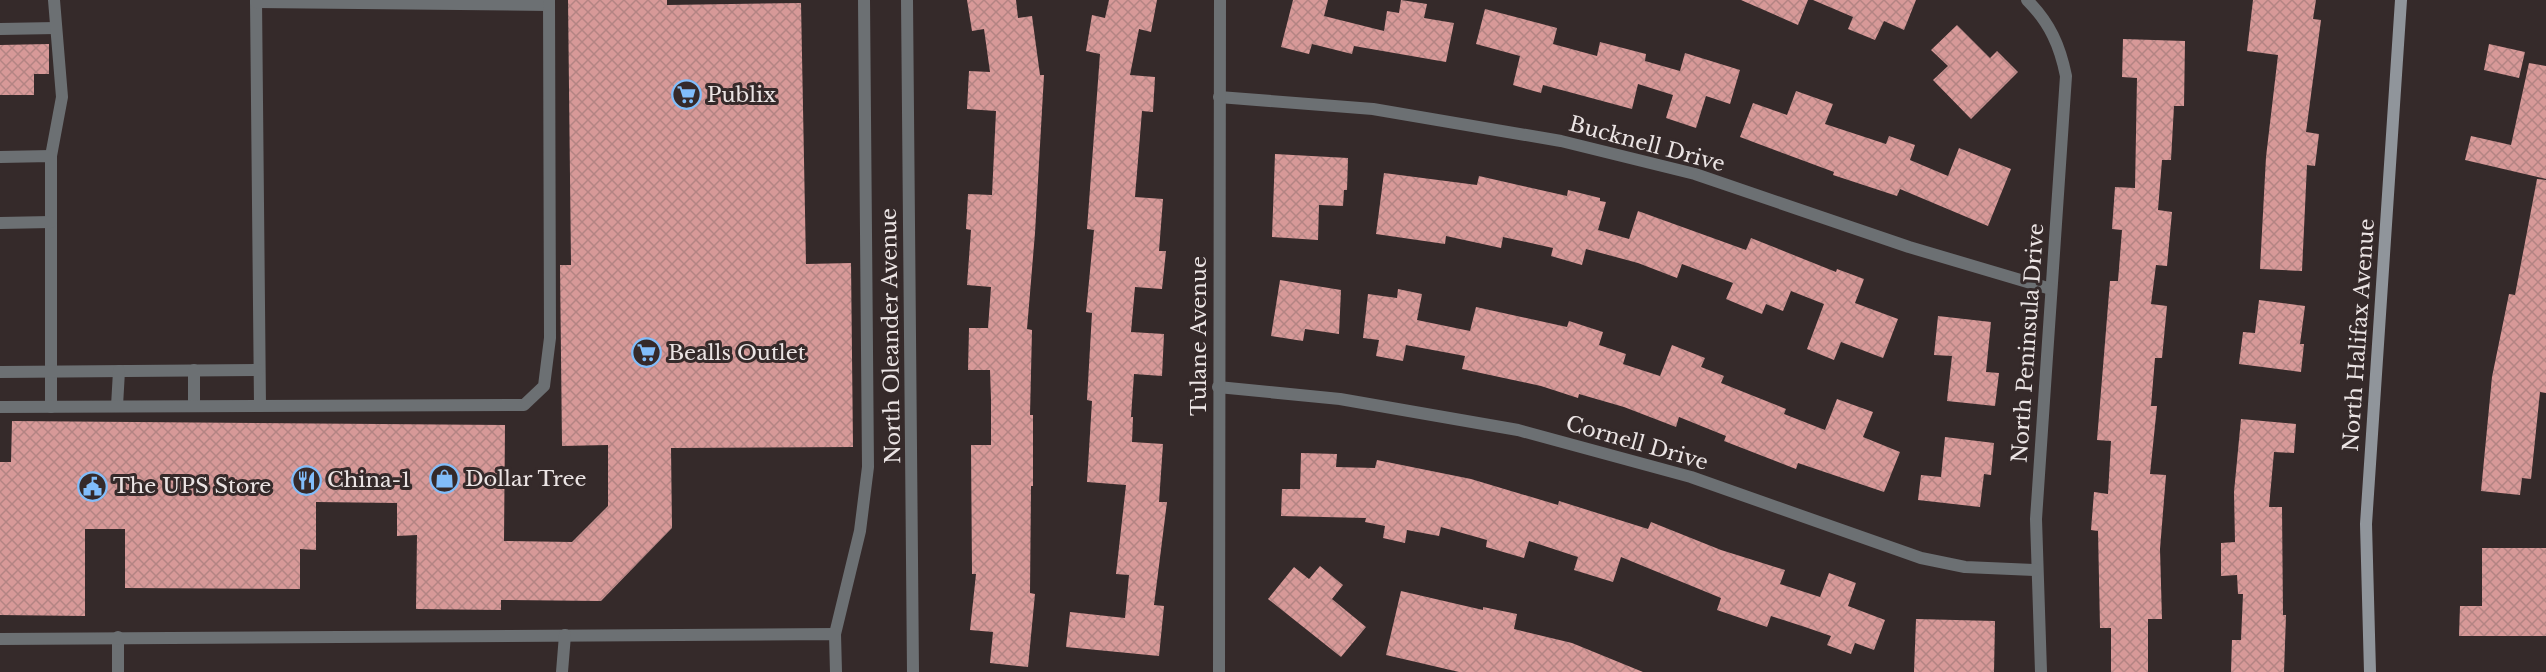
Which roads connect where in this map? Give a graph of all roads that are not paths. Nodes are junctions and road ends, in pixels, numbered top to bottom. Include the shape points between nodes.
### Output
1 (54, 0) edge
2 (864, 0) edge
3 (907, 0) edge
4 (1220, 0) edge
5 (2027, 0) edge
6 (2401, 0) edge
7 (256, 1) edge
8 (549, 3) edge
9 (56, 28) junction
10 (0, 29) edge
11 (1219, 97) junction
12 (51, 156) junction
13 (0, 157) edge
14 (51, 222) junction
15 (0, 224) edge
16 (2051, 289) junction
17 (194, 370) junction
18 (258, 370) junction
19 (51, 371) junction
20 (119, 371) junction
21 (0, 372) edge
22 (1218, 387) junction
23 (117, 406) junction
24 (194, 406) junction
25 (260, 406) junction
26 (0, 407) edge
27 (51, 407) junction
28 (2036, 570) junction
29 (835, 634) junction
30 (565, 635) junction
31 (118, 637) junction
32 (0, 639) edge
33 (118, 672) edge
34 (562, 672) edge
35 (836, 672) edge
36 (913, 672) edge
37 (1219, 672) edge
38 (2041, 672) edge
39 (2370, 672) edge

1 - 9 street
2 - 29 street via 868,467 860,531
3 - 36 street, North Oleander Avenue
4 - 11 street, Tulane Avenue
5 - 16 street, North Peninsula Drive via 2060,47 2066,76
6 - 39 street, North Halifax Avenue via 2366,524
7 - 8 street
7 - 18 street
8 - 25 street via 550,338 544,386 524,405
9 - 10 street
9 - 12 street via 62,97
11 - 16 street, Bucknell Drive via 1373,109 1561,141 1695,174 1909,248
11 - 22 street, Tulane Avenue
12 - 13 street
12 - 14 street
14 - 15 street
14 - 19 street
16 - 28 street, North Peninsula Drive via 2038,466
17 - 18 street
17 - 20 street
17 - 24 street
18 - 25 street
19 - 20 street
19 - 21 street
19 - 27 street
20 - 23 street
22 - 28 street, Cornell Drive via 1340,399 1518,430 1691,477 1921,558 1965,567
22 - 37 street, Tulane Avenue
23 - 24 street
23 - 27 street
24 - 25 street
26 - 27 street
28 - 38 street, North Peninsula Drive
29 - 30 street
29 - 35 street
30 - 31 street
30 - 34 street
31 - 32 street
31 - 33 street

